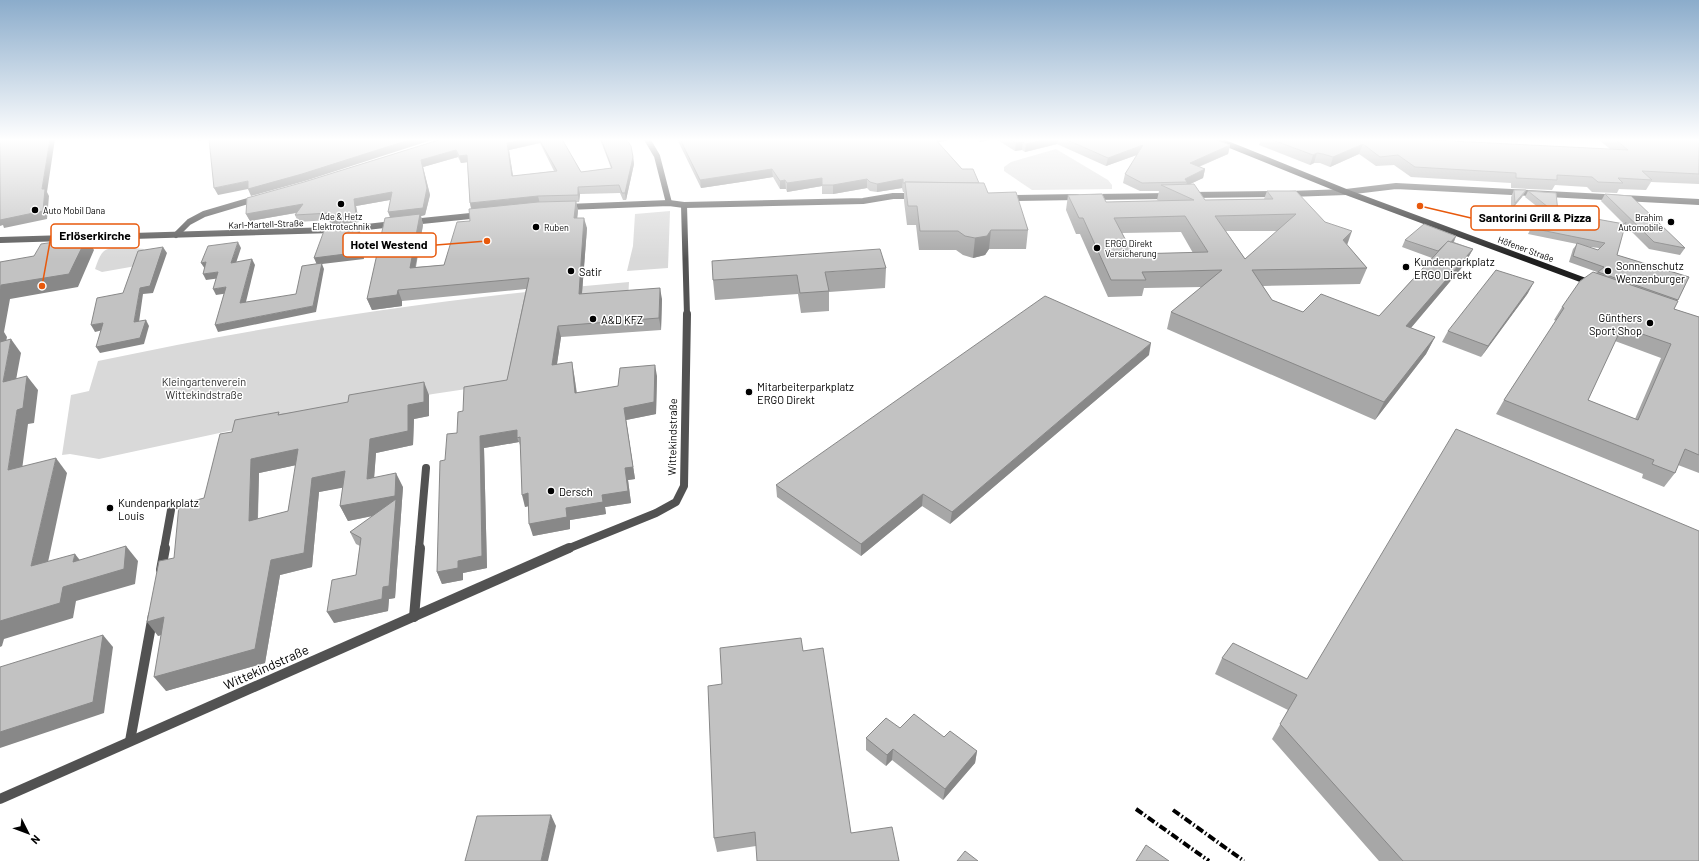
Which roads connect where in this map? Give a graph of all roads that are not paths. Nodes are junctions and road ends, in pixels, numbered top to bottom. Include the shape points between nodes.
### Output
1 (663, 179) edge
2 (1314, 179) edge
3 (1346, 192) junction
4 (1182, 195) edge
5 (925, 196) edge
6 (1174, 196) edge
7 (262, 197) edge
8 (1004, 198) edge
9 (1699, 202) edge
10 (669, 203) junction
11 (684, 205) junction
12 (562, 208) edge
13 (486, 214) edge
14 (176, 235) junction
15 (0, 240) edge
16 (1601, 286) edge
17 (426, 468) dead end
18 (171, 510) dead end
19 (159, 580) edge
20 (155, 603) edge
21 (414, 616) junction
22 (130, 742) junction
23 (0, 799) edge

1 - 10 street
2 - 3 main road, Höfener Straße
3 - 4 street
3 - 9 street via 1396,186
3 - 16 main road, Höfener Straße
5 - 11 street via 893,196 863,201
6 - 8 street
7 - 14 street via 204,214 188,222
10 - 11 street
10 - 12 street
11 - 21 street, Wittekindstraße via 687,317 684,486 676,502 656,513
13 - 14 street, Karl-Martell-Straße via 310,232
14 - 15 street, Karl-Martell-Straße
17 - 21 street
18 - 19 street
20 - 22 street
21 - 22 street, Wittekindstraße
22 - 23 street, Wittekindstraße

